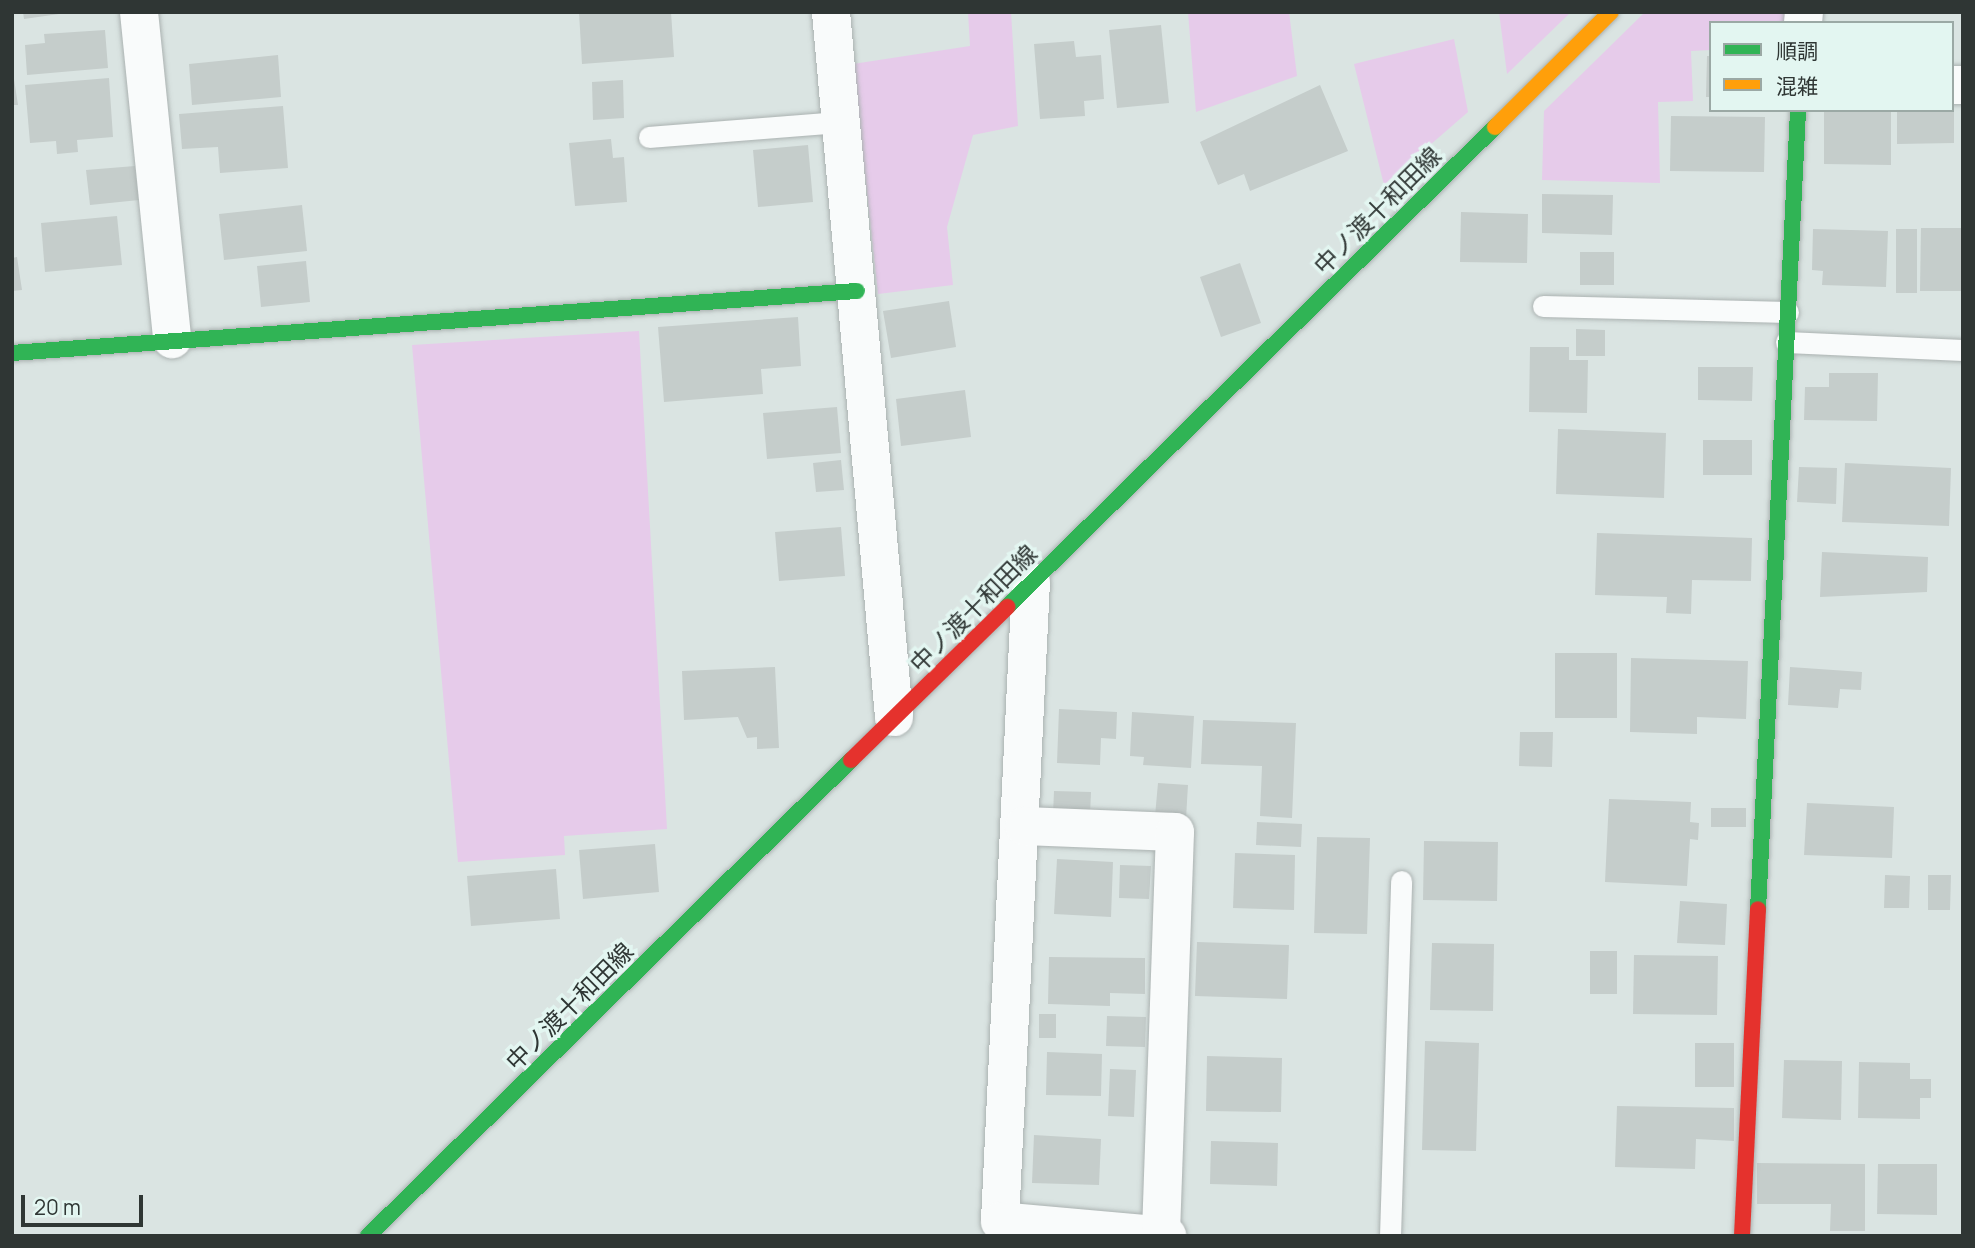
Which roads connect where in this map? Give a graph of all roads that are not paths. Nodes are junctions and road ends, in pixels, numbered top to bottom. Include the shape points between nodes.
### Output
1 (139, 12) edge
2 (831, 12) edge
3 (1611, 12) edge
4 (1798, 112) edge
5 (841, 122) junction
6 (649, 137) dead end
7 (857, 292) junction
8 (1543, 306) dead end
9 (1788, 312) junction
10 (172, 339) junction
11 (1786, 342) junction
12 (1963, 349) edge
13 (12, 353) edge
14 (1031, 582) junction
15 (894, 718) junction
16 (1024, 826) junction
17 (1401, 881) dead end
18 (368, 1236) edge
19 (1161, 1236) edge
20 (1167, 1236) edge
21 (1390, 1236) edge
22 (1742, 1236) edge

1 - 10 street
2 - 5 street
3 - 14 street, 中ノ渡十和田線
4 - 9 street
5 - 6 lane
5 - 7 street
7 - 10 street
7 - 15 street
8 - 9 lane
9 - 11 street
10 - 13 street
11 - 12 lane
11 - 22 street
14 - 15 street, 中ノ渡十和田線
14 - 16 street
15 - 18 street, 中ノ渡十和田線
16 - 19 street via 1175,832
16 - 19 street via 1000,1221
17 - 21 lane
19 - 20 street

